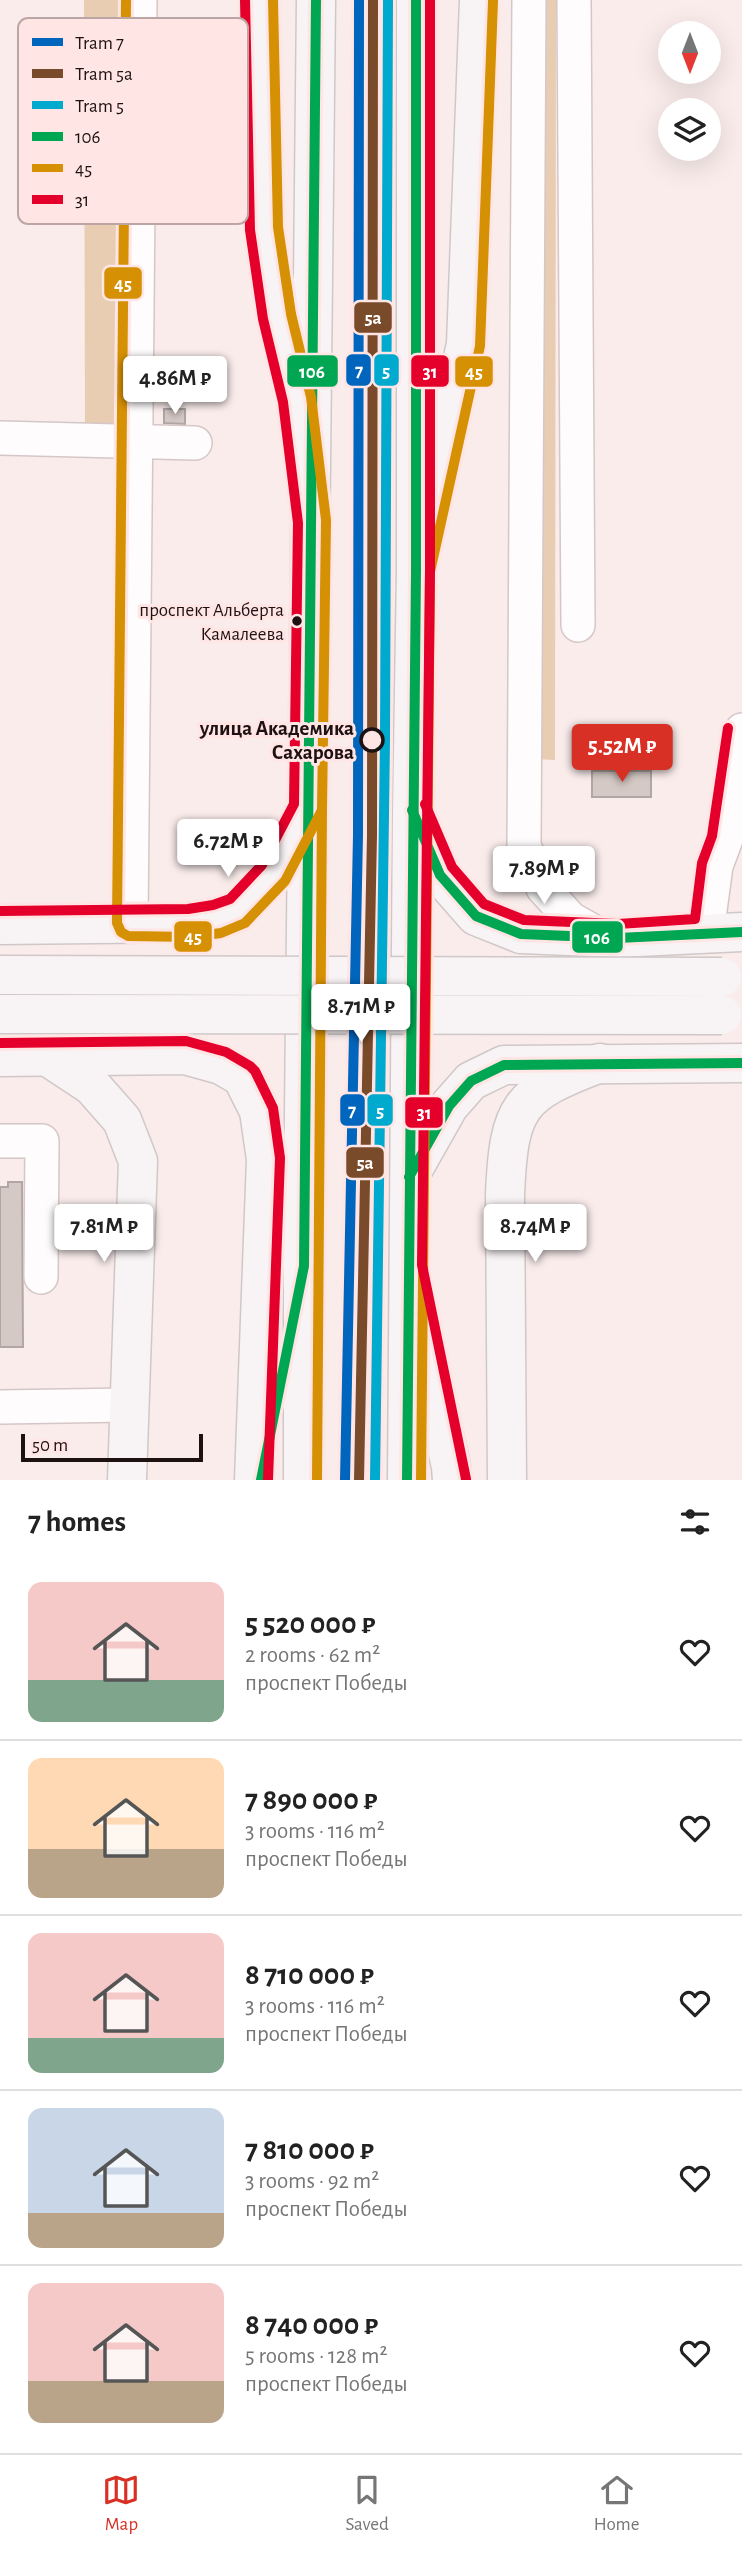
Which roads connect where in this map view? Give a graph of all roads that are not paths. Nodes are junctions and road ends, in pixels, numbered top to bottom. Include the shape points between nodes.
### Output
1 (140, 0) edge
2 (259, 0) edge
3 (316, 0) edge
4 (416, 0) edge
5 (478, 0) edge
6 (529, 0) edge
7 (574, 0) edge
8 (140, 18) edge
9 (137, 224) edge
10 (0, 439) edge
11 (134, 441) junction
12 (195, 443) dead end
13 (312, 522) junction
14 (416, 570) junction
15 (578, 625) dead end
16 (742, 730) edge
17 (308, 808) junction
18 (412, 812) junction
19 (734, 839) edge
20 (131, 922) junction
21 (0, 925) edge
22 (724, 932) edge
23 (606, 938) junction
24 (0, 975) edge
25 (732, 977) edge
26 (0, 1014) edge
27 (732, 1015) edge
28 (48, 1057) junction
29 (0, 1058) edge
30 (600, 1063) junction
31 (742, 1063) edge
32 (0, 1141) edge
33 (409, 1177) junction
34 (304, 1266) junction
35 (408, 1266) junction
36 (41, 1277) dead end
37 (128, 1405) junction
38 (0, 1407) edge
39 (127, 1480) edge
40 (254, 1480) edge
41 (261, 1480) edge
42 (303, 1480) edge
43 (407, 1480) edge
44 (452, 1480) edge
45 (507, 1480) edge

1 - 8 street
2 - 13 main road via 264,228 277,317 297,399
3 - 13 main road
4 - 14 main road
5 - 14 main road via 466,344
6 - 23 street via 524,846 543,888 572,919
7 - 15 street
9 - 11 street
10 - 11 street
11 - 12 street
11 - 20 street
13 - 17 main road
14 - 18 main road
16 - 19 street
17 - 20 main road via 273,873 238,911 189,923
17 - 34 main road
18 - 23 main road via 440,875 476,916 521,934
18 - 33 main road
19 - 22 street via 716,866
20 - 21 main road
22 - 23 main road
24 - 25 main road, bridge
26 - 27 main road, bridge
28 - 29 main road
28 - 37 main road via 92,1086 122,1120 138,1161
28 - 40 main road via 185,1055 221,1065 242,1077 259,1111 267,1159
30 - 31 main road
30 - 33 main road via 504,1065 471,1081 449,1106
30 - 45 main road via 532,1094 519,1112 507,1150
32 - 36 street via 42,1141
33 - 35 main road
34 - 41 main road
34 - 42 main road
35 - 43 main road
35 - 44 main road
37 - 38 street
37 - 39 main road

